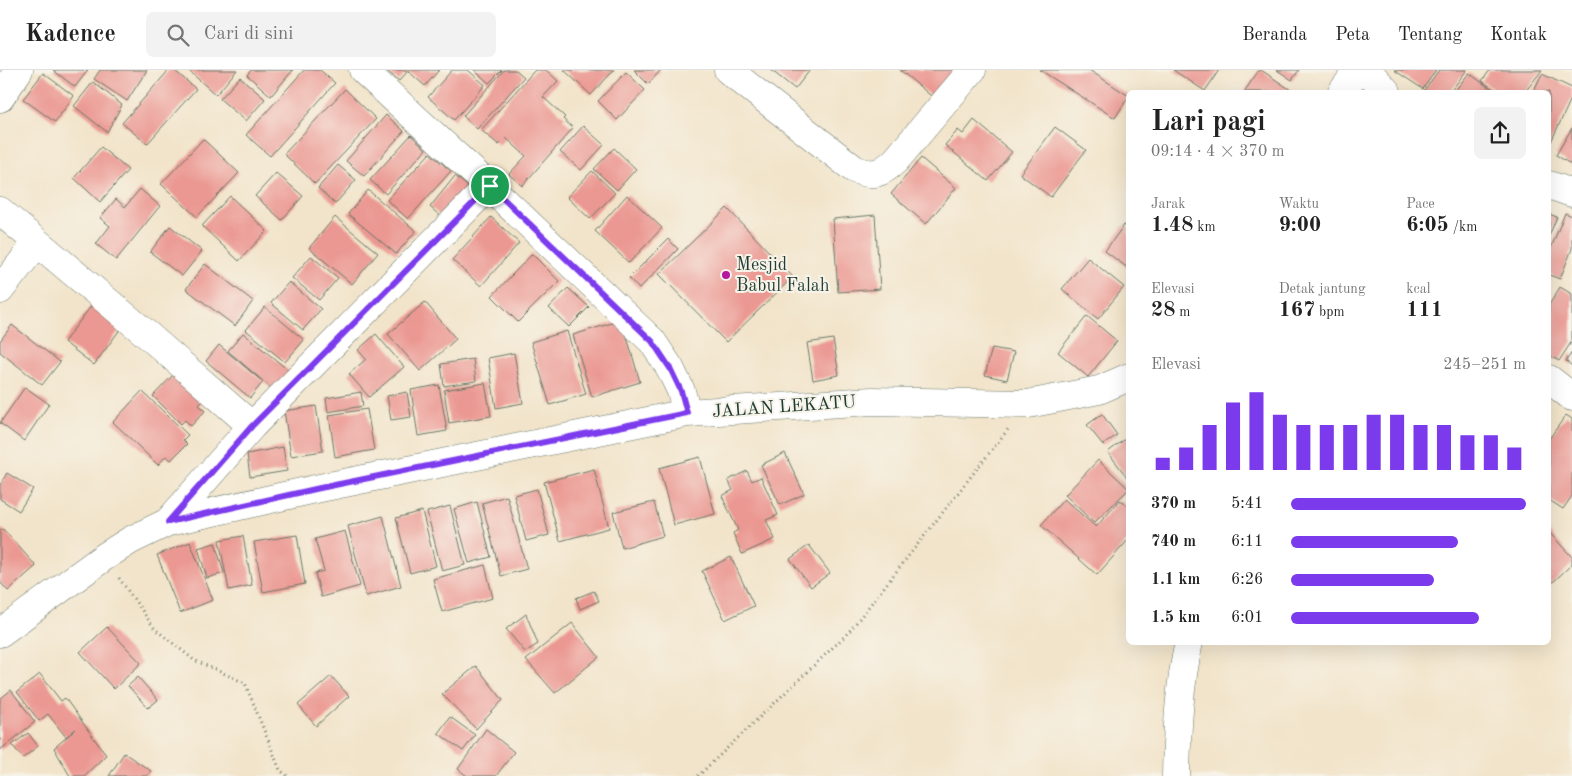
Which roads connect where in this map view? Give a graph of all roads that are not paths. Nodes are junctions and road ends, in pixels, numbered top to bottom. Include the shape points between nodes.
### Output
1 (19, 70) edge
2 (363, 70) edge
3 (728, 70) edge
4 (972, 70) edge
5 (1358, 70) edge
6 (1367, 70) edge
7 (1343, 90) edge
8 (1385, 90) edge
9 (0, 98) edge
10 (490, 186) junction
11 (1551, 186) edge
12 (1572, 193) edge
13 (0, 211) edge
14 (36, 243) junction
15 (0, 290) edge
16 (1126, 378) edge
17 (1551, 381) edge
18 (1572, 397) edge
19 (687, 413) junction
20 (252, 426) junction
21 (168, 522) junction
22 (0, 633) edge
23 (1188, 645) edge
24 (1176, 776) edge

1 - 9 street
2 - 10 street
3 - 4 street via 854,169 866,174 886,170
5 - 7 street
6 - 8 street
10 - 19 street via 652,341 670,368
10 - 20 street
11 - 12 street
13 - 14 street
14 - 15 street
14 - 20 street
16 - 19 street, JALAN LEKATU via 1099,390 1028,404 872,401
17 - 18 street
19 - 21 street, JALAN LEKATU
20 - 21 street
21 - 22 street, JALAN LEKATU via 104,557
23 - 24 street via 1180,699

